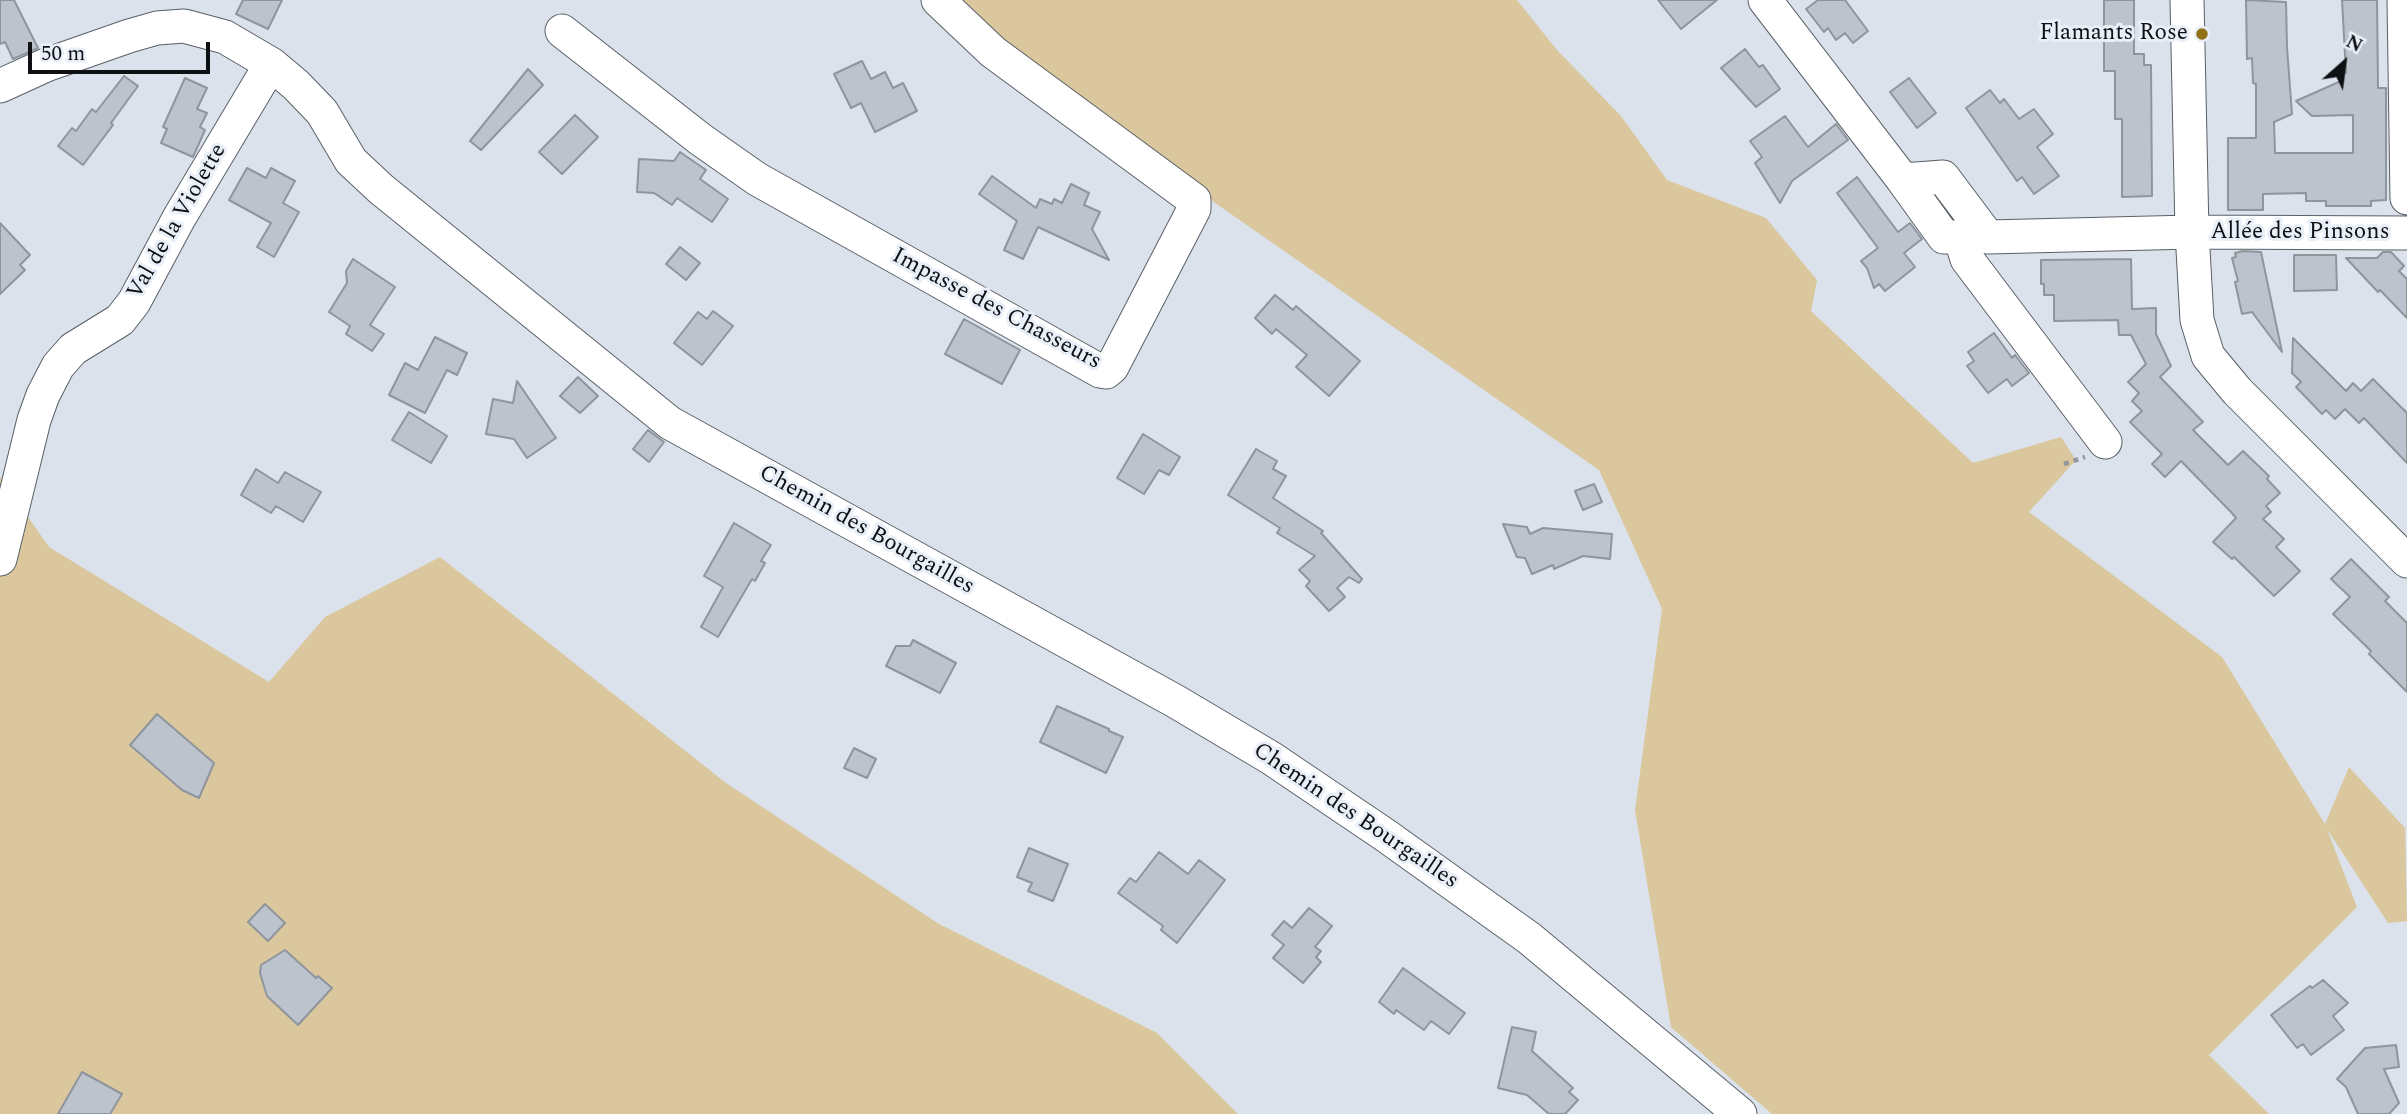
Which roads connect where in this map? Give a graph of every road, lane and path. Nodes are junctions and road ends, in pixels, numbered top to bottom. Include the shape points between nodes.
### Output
1 (938, 0) edge
2 (2187, 0) edge
3 (1773, 3) edge
4 (2405, 21) edge
5 (562, 31) dead end
6 (271, 64) junction
7 (0, 86) edge
8 (2407, 198) edge
9 (2192, 232) junction
10 (2407, 233) edge
11 (1974, 237) junction
12 (2105, 442) dead end
13 (0, 559) edge
14 (2407, 561) edge
15 (1740, 1114) edge

1 - 5 street, Impasse des Chasseurs via 993,52 1194,200 1194,209 1106,372 757,179
2 - 9 street
3 - 11 street via 1903,180 1942,177
4 - 8 street, Allée des Pinsons
6 - 7 street, Chemin des Bourgailles via 225,37 184,26 129,36
6 - 13 street, Val de la Violette via 134,302 120,320 74,349 58,366 34,420
6 - 15 street, Chemin des Bourgailles via 322,112 351,161 381,188 670,423 1271,758 1529,938
9 - 10 street, Allée des Pinsons
9 - 11 street, Allée des Pinsons
9 - 14 street via 2197,320 2208,356 2237,391
11 - 12 street via 1968,259

